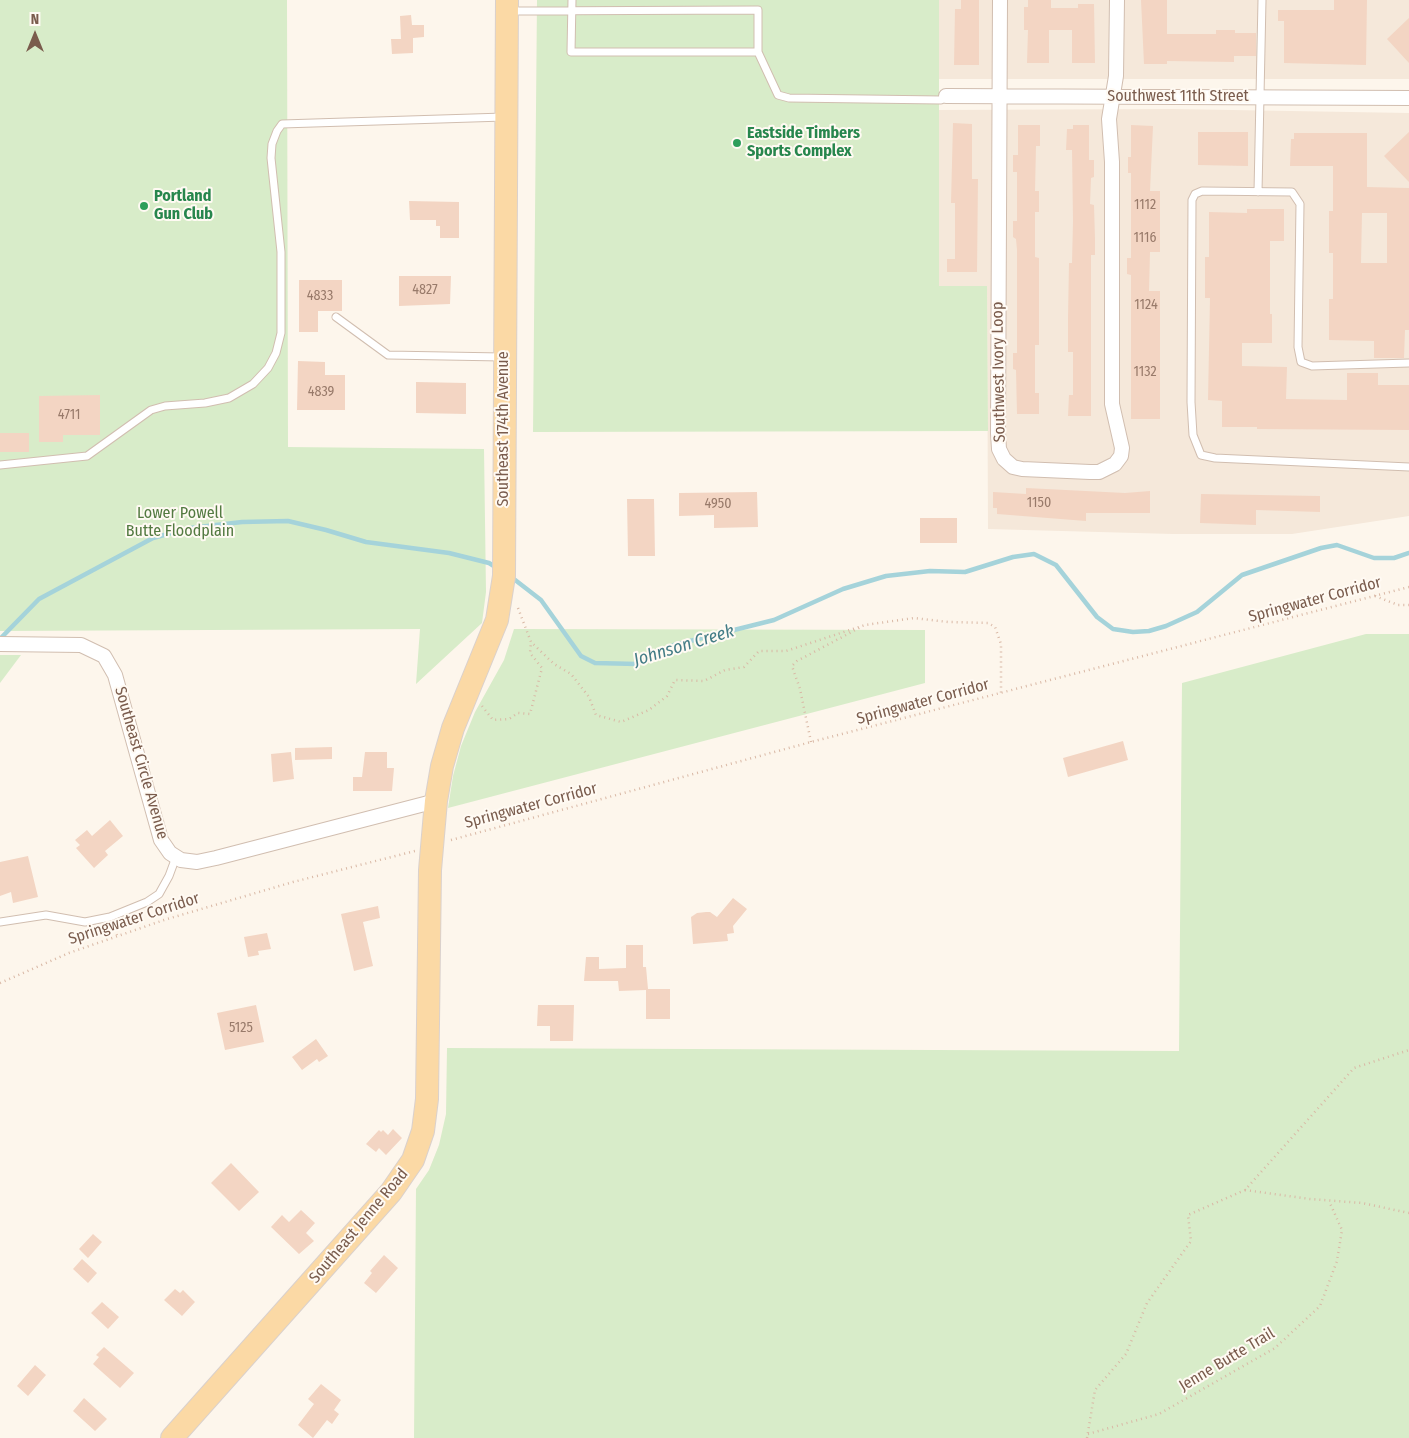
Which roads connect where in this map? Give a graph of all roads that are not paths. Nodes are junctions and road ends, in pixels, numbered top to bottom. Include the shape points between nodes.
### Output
1 (572, 0) edge
2 (1000, 0) edge
3 (1117, 0) edge
4 (1262, 0) edge
5 (507, 5) edge
6 (572, 10) junction
7 (758, 52) junction
8 (946, 96) joint
9 (999, 96) junction
10 (1113, 97) junction
11 (1261, 97) junction
12 (1409, 98) edge
13 (506, 117) junction
14 (1258, 192) junction
15 (336, 317) dead end
16 (504, 357) junction
17 (1409, 363) edge
18 (0, 465) edge
19 (1409, 467) edge
20 (4, 644) edge
21 (436, 800) junction
22 (430, 846) joint
23 (176, 857) junction
24 (0, 922) edge
25 (172, 1438) edge

1 - 6 lane
2 - 9 street, Southwest Ivory Loop
3 - 10 street, Southwest Ivory Loop
4 - 11 lane
5 - 6 lane
5 - 13 main road, Southeast 174th Avenue
6 - 7 lane via 758,10
6 - 7 lane via 571,52
7 - 8 lane via 775,92 783,97 941,100
8 - 9 street, Southwest 11th Street
9 - 10 street, Southwest 11th Street
9 - 10 street, Southwest Ivory Loop via 999,449 1004,459 1022,470 1090,472 1099,472 1115,464 1122,448 1112,404 1112,162 1109,119
10 - 11 street, Southwest 11th Street
11 - 12 street, Southwest 11th Street
11 - 14 lane
13 - 16 main road, Southeast 174th Avenue
13 - 18 lane via 282,124 276,131 271,158 281,252 281,333 268,368 252,384 229,398 151,410 87,456
14 - 17 lane via 1292,192 1300,204 1300,362 1312,366
14 - 19 lane via 1202,192 1195,194 1192,200 1191,402 1196,447 1201,455 1215,458
15 - 16 lane via 388,355
16 - 21 main road, Southeast 174th Avenue via 502,597 491,639 447,747
20 - 23 street, Southeast Circle Avenue via 81,645 104,656 115,675 161,840
21 - 22 main road, Southeast 174th Avenue
21 - 23 street, Southeast Circle Avenue via 216,858 191,862
22 - 25 main road, Southeast Jenne Road via 427,1099 418,1150 406,1174 391,1192
23 - 24 lane via 159,894 110,917 85,922 46,915

